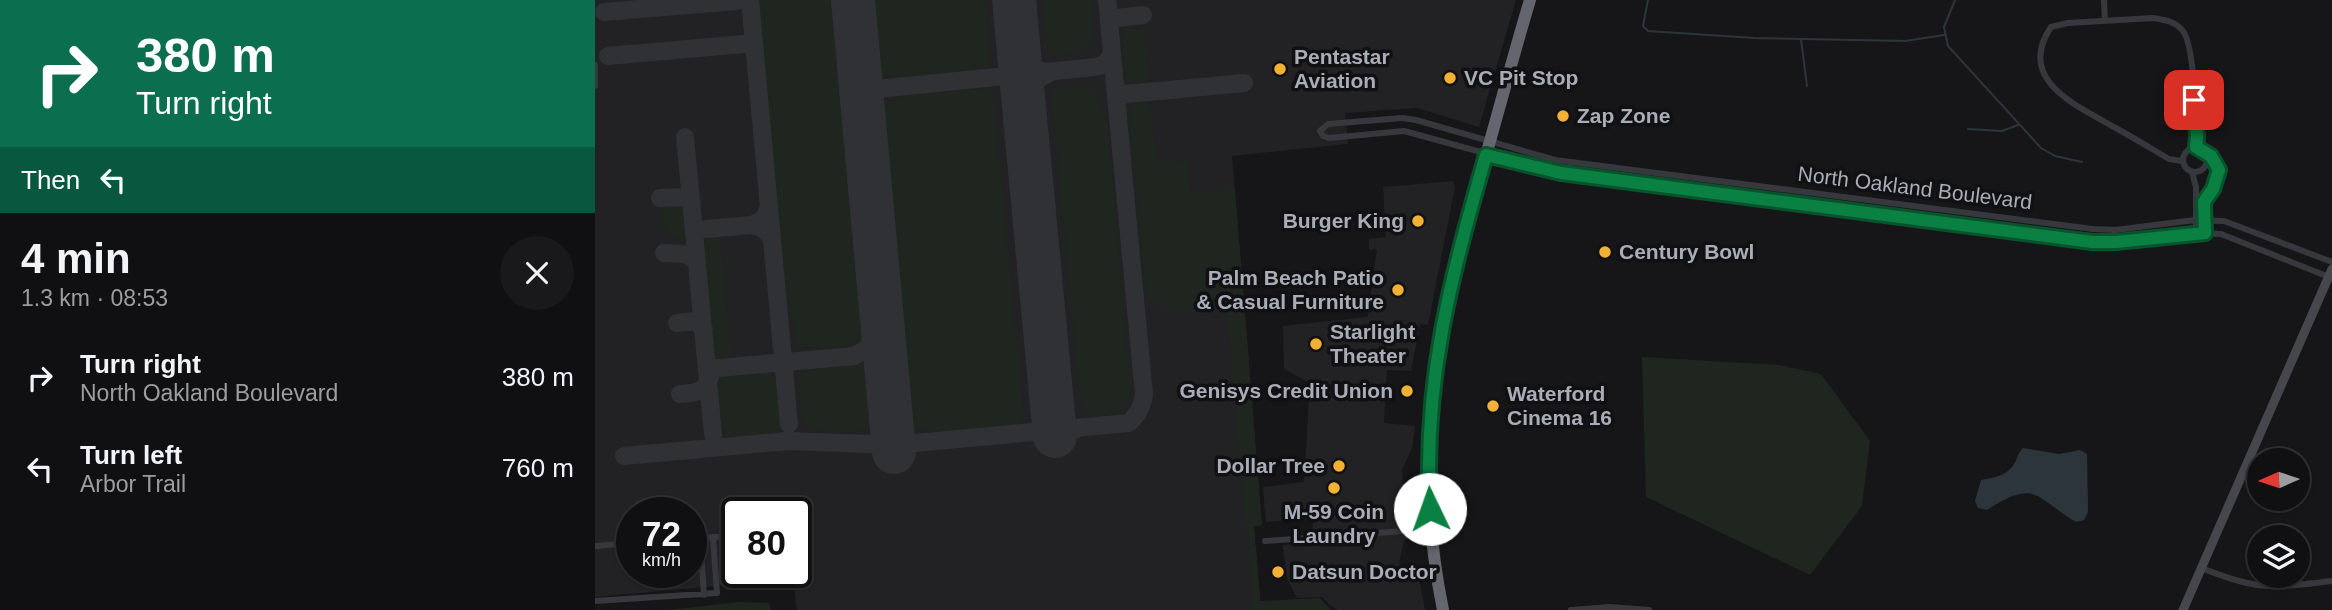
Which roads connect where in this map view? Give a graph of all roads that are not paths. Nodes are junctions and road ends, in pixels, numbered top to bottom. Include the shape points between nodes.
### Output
1 (1530, 0) edge
2 (2104, 0) edge
3 (2105, 21) junction
4 (595, 65) edge
5 (595, 86) edge
6 (1490, 141) junction
7 (2196, 147) junction
8 (2206, 153) junction
9 (1486, 155) junction
10 (2182, 161) junction
11 (2192, 172) junction
12 (2195, 220) junction
13 (2204, 220) junction
14 (2196, 233) junction
15 (2205, 233) junction
16 (2332, 262) edge
17 (2331, 272) edge
18 (1431, 529) junction
19 (721, 536) edge
20 (707, 537) edge
21 (713, 537) junction
22 (1265, 541) dead end
23 (616, 544) edge
24 (595, 546) edge
25 (715, 562) junction
26 (707, 563) edge
27 (2201, 568) junction
28 (2332, 582) edge
29 (704, 588) edge
30 (704, 595) junction
31 (595, 601) edge
32 (1443, 610) edge
33 (1571, 610) edge
34 (1649, 610) edge
35 (2183, 610) edge

1 - 6 highway
2 - 3 street
3 - 7 street via 2165,20 2185,34
3 - 10 street via 2051,27 2040,50 2046,77 2080,108 2169,159
4 - 5 street
6 - 9 highway
6 - 9 street, North Oakland Boulevard via 1402,118 1328,124 1320,131 1329,138 1403,131
6 - 12 street, North Oakland Boulevard via 1560,161 2093,229
7 - 8 street
7 - 10 street via 2188,149
8 - 11 street via 2203,169
8 - 13 street via 2219,170 2204,202
9 - 14 street, North Oakland Boulevard via 1561,173 2092,242
9 - 18 highway via 1439,341 1429,432
10 - 11 street
11 - 12 street
12 - 13 street, North Oakland Boulevard
12 - 14 street
13 - 15 street
13 - 16 street, North Oakland Boulevard via 2232,223
14 - 15 street, North Oakland Boulevard
15 - 17 street, North Oakland Boulevard via 2229,235
17 - 27 street
18 - 22 street
18 - 32 highway
19 - 21 street
20 - 21 street
21 - 25 street
23 - 24 street
25 - 26 street
25 - 30 street via 717,593
27 - 28 street via 2260,585
27 - 35 street
29 - 30 street
30 - 31 street
33 - 34 street

